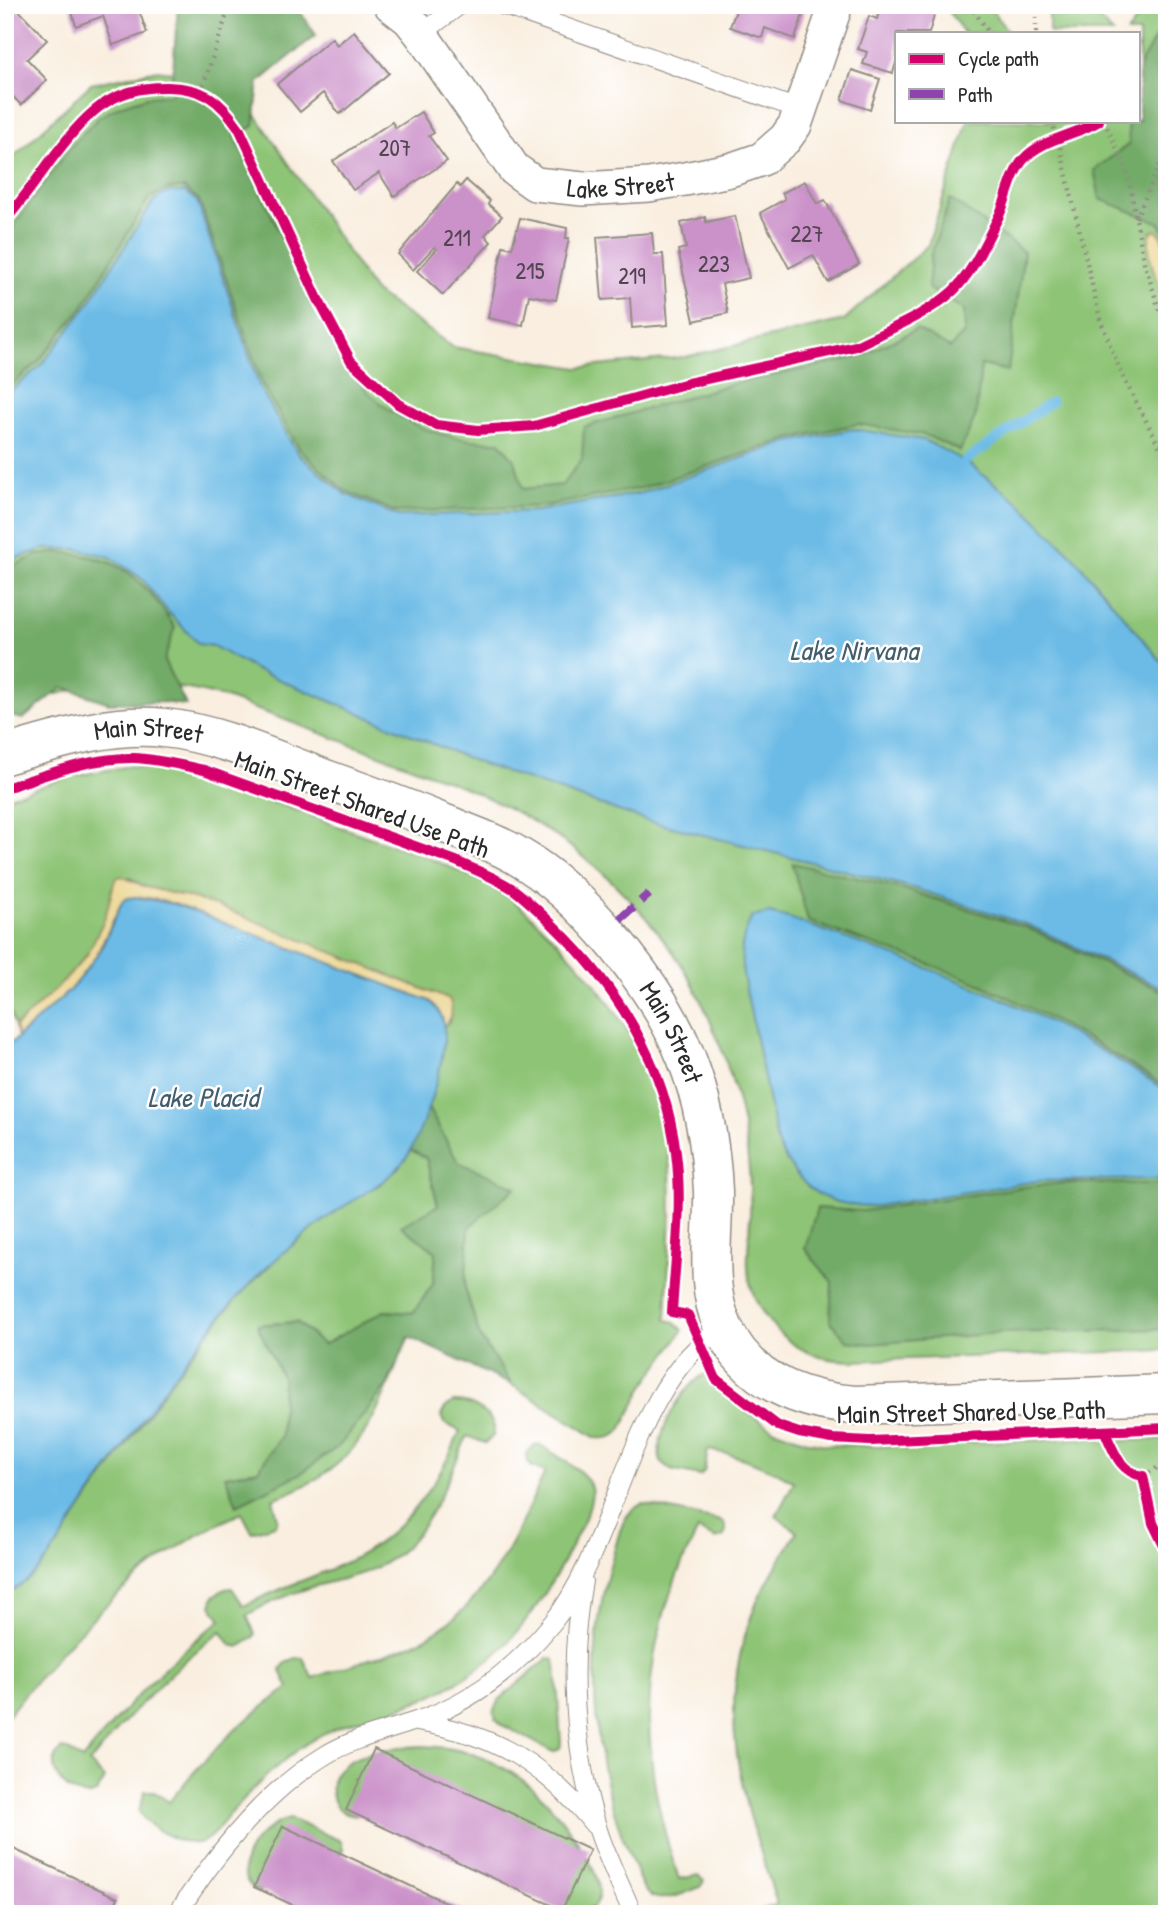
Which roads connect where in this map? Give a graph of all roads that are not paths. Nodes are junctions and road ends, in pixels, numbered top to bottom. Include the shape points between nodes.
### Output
1 (391, 5) edge
2 (460, 5) edge
3 (502, 5) edge
4 (836, 5) edge
5 (421, 34) junction
6 (801, 110) junction
7 (5, 755) edge
8 (723, 1328) junction
9 (1167, 1394) edge
10 (585, 1571) junction
11 (414, 1722) junction
12 (598, 1831) junction
13 (177, 1914) edge
14 (633, 1914) edge

1 - 5 street, Lake Street
2 - 5 lane
3 - 6 lane
4 - 6 street, Lake Street
5 - 6 street, Lake Street via 506,159 535,184 583,189 649,185 730,170 774,150
7 - 8 street, Main Street via 93,732 133,727 178,731 229,744 410,810 493,843 540,871 591,917 639,975 671,1024 685,1056 702,1106 710,1153 711,1277
8 - 9 street, Main Street via 735,1347 770,1380 823,1402 855,1405
8 - 10 lane via 700,1343 670,1380 624,1473
10 - 11 lane via 553,1622 499,1676 468,1699
10 - 12 lane via 577,1635 576,1708 584,1777
11 - 12 lane via 466,1732 521,1757 567,1795
11 - 13 lane via 343,1746 289,1780 234,1837
12 - 14 lane

